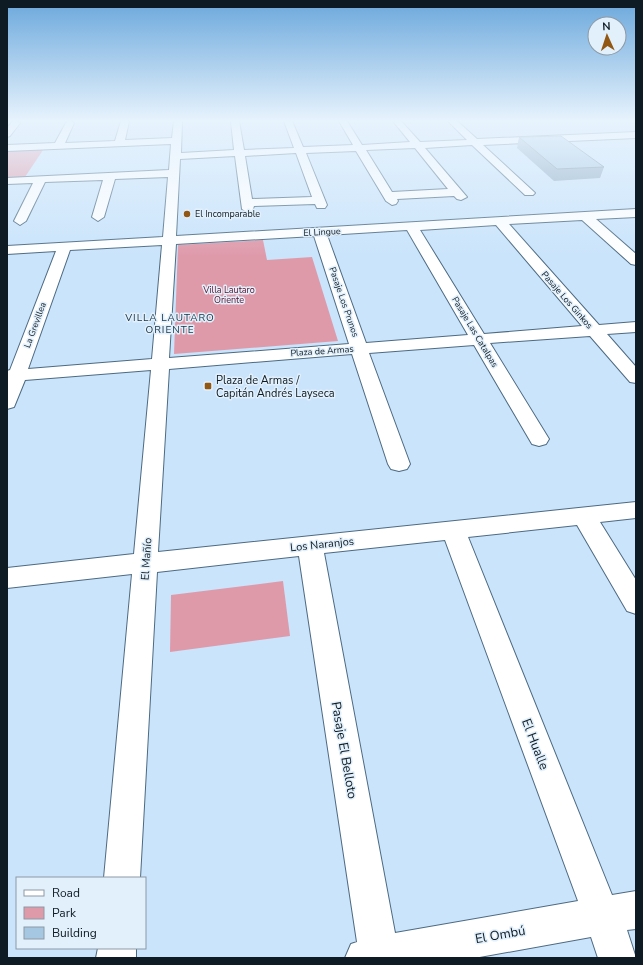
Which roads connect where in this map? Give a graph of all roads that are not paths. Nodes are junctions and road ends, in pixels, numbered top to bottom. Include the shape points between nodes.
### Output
1 (174, 166) edge
2 (242, 166) edge
3 (306, 166) edge
4 (371, 166) edge
5 (436, 166) edge
6 (501, 166) edge
7 (174, 173) junction
8 (110, 176) junction
9 (41, 179) junction
10 (7, 181) edge
11 (529, 193) dead end
12 (636, 213) edge
13 (585, 216) junction
14 (98, 217) dead end
15 (20, 221) dead end
16 (499, 221) junction
17 (411, 226) junction
18 (319, 232) junction
19 (169, 240) junction
20 (64, 246) junction
21 (7, 250) edge
22 (636, 261) edge
23 (636, 326) edge
24 (594, 330) junction
25 (479, 339) junction
26 (360, 348) junction
27 (160, 364) junction
28 (12, 376) edge
29 (636, 378) edge
30 (7, 403) edge
31 (539, 439) dead end
32 (398, 464) dead end
33 (636, 510) edge
34 (583, 516) junction
35 (453, 529) junction
36 (310, 545) junction
37 (146, 563) junction
38 (7, 578) edge
39 (636, 603) edge
40 (122, 877) edge
41 (619, 914) edge
42 (372, 957) edge
43 (618, 958) edge

1 - 7 street, El Mañío
2 - 3 street via 248,206 320,202
4 - 5 street via 391,198 459,194
6 - 11 street
7 - 8 street
7 - 19 street, El Mañío
8 - 9 street
8 - 14 street
9 - 10 street
9 - 15 street
12 - 13 street, El Lingue
13 - 16 street, El Lingue
13 - 22 street
16 - 17 street, El Lingue
16 - 24 street, Pasaje Los Ginkos
17 - 18 street, El Lingue
17 - 25 street, Pasaje Las Catalpas
18 - 19 street, El Lingue
18 - 26 street, Pasaje Los Prunos
19 - 20 street, El Lingue
19 - 27 street, El Mañío
20 - 21 street, El Lingue
20 - 28 street, La Grevillea
23 - 24 street, Plaza de Armas
24 - 25 street, Plaza de Armas
24 - 29 street, Pasaje Los Ginkos
25 - 26 street, Plaza de Armas
25 - 31 street, Pasaje Las Catalpas
26 - 27 street, Plaza de Armas
26 - 32 street, Pasaje Los Prunos
27 - 28 street, Plaza de Armas
27 - 37 street, El Mañío
28 - 30 street, La Grevillea
33 - 34 street, Los Naranjos
34 - 35 street, Los Naranjos
34 - 39 street
35 - 36 street, Los Naranjos
35 - 41 street, El Hualle
36 - 37 street, Los Naranjos
36 - 42 street, Pasaje El Belloto
37 - 38 street, Los Naranjos
37 - 40 street, El Mañío
41 - 42 street, El Ombú
41 - 43 street, El Hualle

